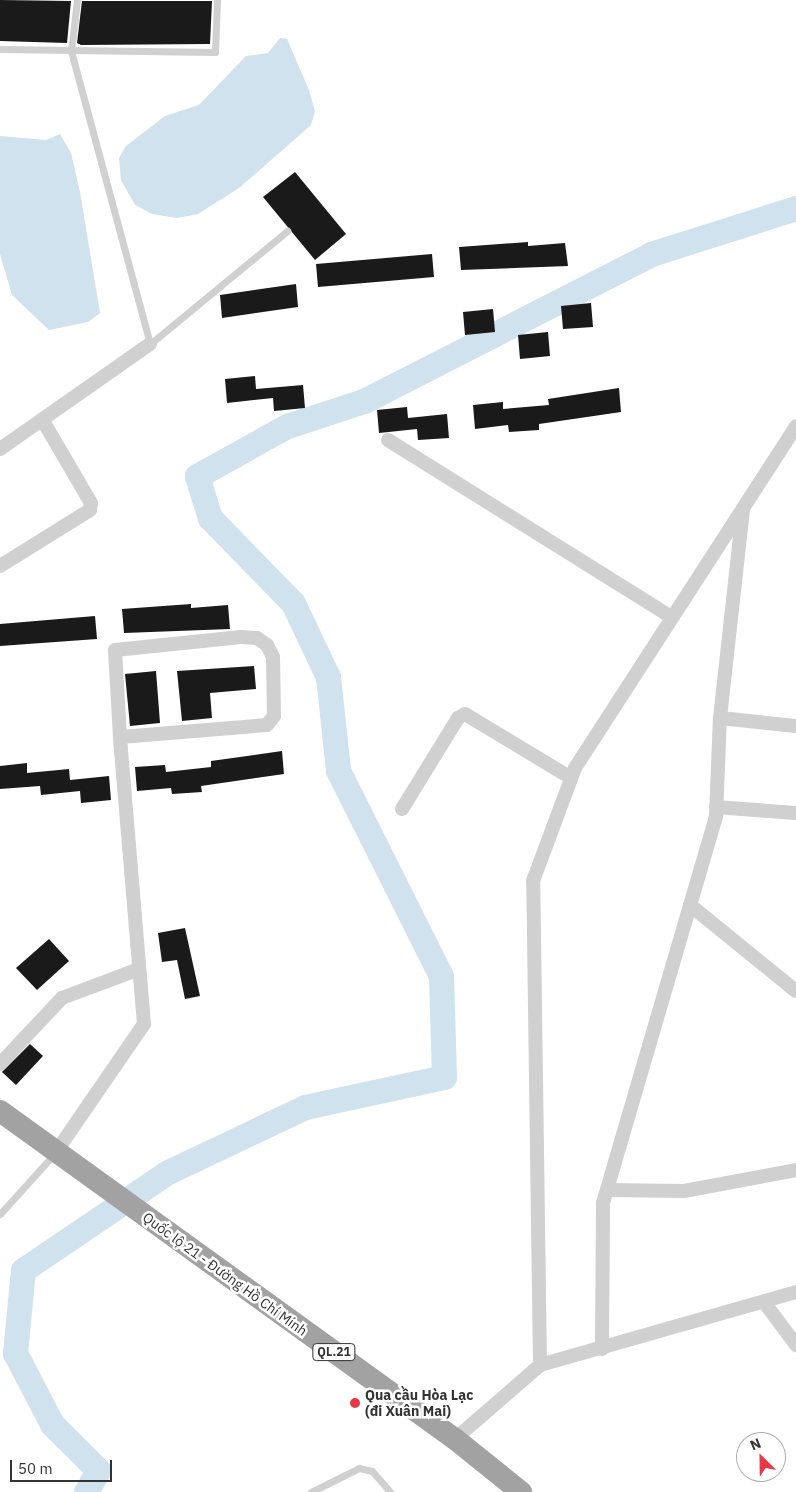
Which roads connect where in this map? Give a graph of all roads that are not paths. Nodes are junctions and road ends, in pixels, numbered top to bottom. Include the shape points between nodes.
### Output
1 (77, 0) edge
2 (217, 0) edge
3 (0, 50) edge
4 (71, 52) junction
5 (287, 231) dead end
6 (150, 344) junction
7 (43, 421) junction
8 (796, 426) edge
9 (388, 440) dead end
10 (0, 450) edge
11 (744, 505) junction
12 (0, 566) edge
13 (670, 616) junction
14 (720, 718) junction
15 (796, 726) edge
16 (120, 737) junction
17 (571, 778) junction
18 (716, 807) junction
19 (402, 809) dead end
20 (796, 813) edge
21 (690, 905) junction
22 (139, 968) junction
23 (796, 991) edge
24 (0, 1064) edge
25 (0, 1111) edge
26 (56, 1152) junction
27 (796, 1170) edge
28 (607, 1190) junction
29 (0, 1214) edge
30 (796, 1292) edge
31 (764, 1302) junction
32 (796, 1345) edge
33 (602, 1349) junction
34 (540, 1365) junction
35 (455, 1439) junction
36 (311, 1492) edge
37 (390, 1492) edge
38 (521, 1492) edge

1 - 4 lane
2 - 4 lane via 215,52
3 - 4 lane
4 - 6 lane
5 - 6 lane
6 - 7 street
7 - 10 street
7 - 12 street via 91,503 90,510
8 - 11 street
9 - 13 street
11 - 13 street
11 - 14 street
13 - 17 street
14 - 15 street
14 - 18 street
16 - 16 street via 115,650 241,637 257,638 267,645 273,656 274,716 267,725
16 - 22 street
17 - 19 street via 465,714 458,718
17 - 34 street via 532,881
18 - 20 street
18 - 21 street
21 - 23 street
21 - 28 street
22 - 24 street via 62,998
22 - 26 street via 144,1024
25 - 26 highway, Quốc lộ 21 - Đường Hồ Chí Minh / QL.21
26 - 29 lane
26 - 35 highway, Quốc lộ 21 - Đường Hồ Chí Minh / QL.21
27 - 28 street via 684,1191
28 - 33 street
30 - 31 street
31 - 32 street
31 - 33 street
33 - 34 street
34 - 35 street
35 - 38 highway, Quốc lộ 21 - Đường Hồ Chí Minh / QL.21
36 - 37 lane via 359,1468 372,1471

